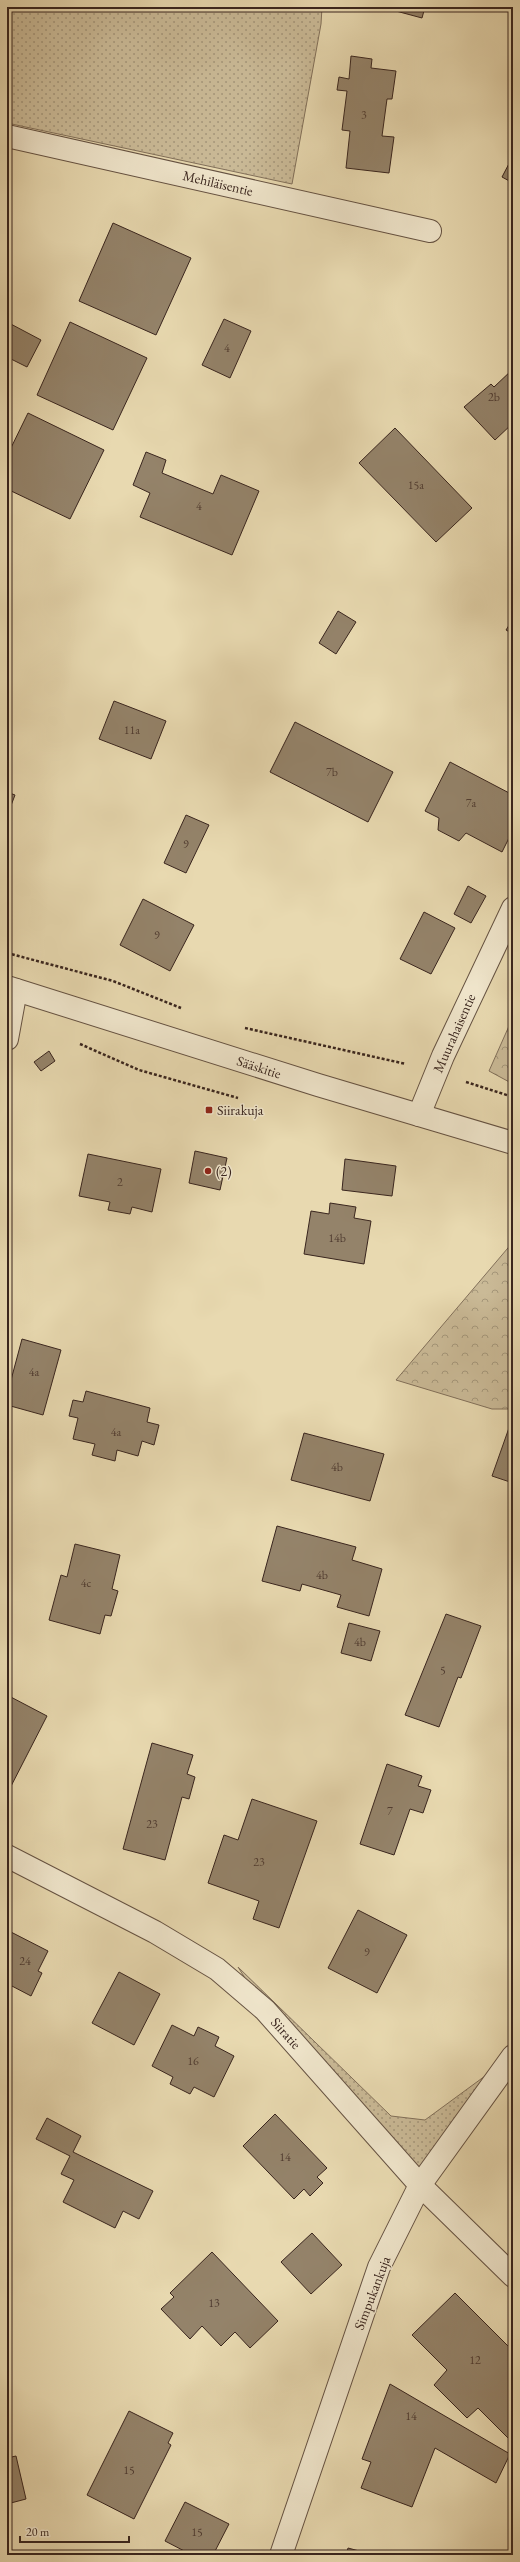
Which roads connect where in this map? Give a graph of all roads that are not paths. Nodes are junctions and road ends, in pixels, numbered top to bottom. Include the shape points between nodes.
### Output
1 (7, 136) edge
2 (430, 231) dead end
3 (513, 908) edge
4 (12, 989) edge
5 (7, 1039) edge
6 (419, 1115) junction
7 (513, 1143) edge
8 (7, 1856) edge
9 (513, 2056) edge
10 (420, 2186) junction
11 (513, 2276) edge
12 (281, 2555) edge

1 - 2 street, Mehiläisentie
3 - 6 street, Muurahaisentie
4 - 5 street
4 - 6 street, Sääskitie
6 - 7 street, Sääskitie
8 - 10 street, Siiratie via 155,1932 217,1969 265,2010
9 - 10 street, Simpukankuja
10 - 11 street, Siiratie
10 - 12 street, Simpukankuja via 379,2267

